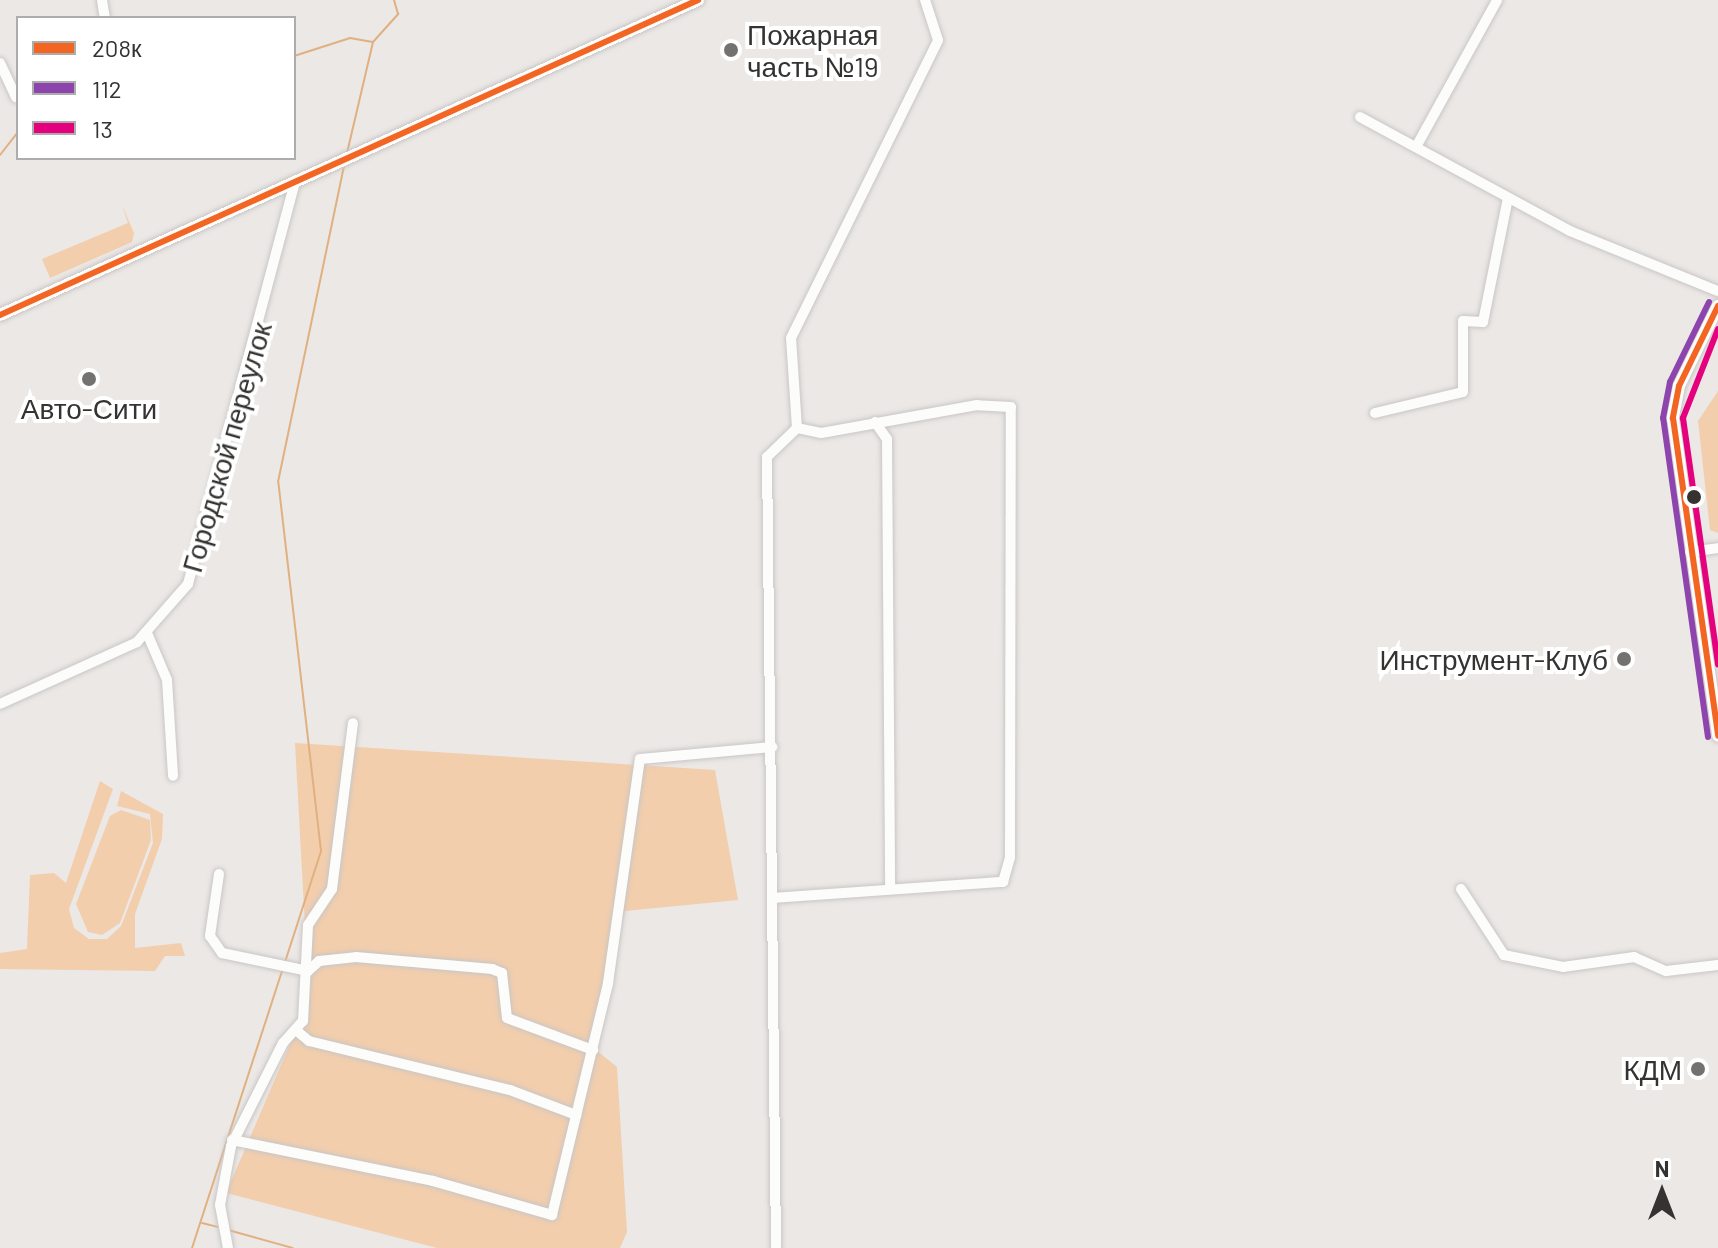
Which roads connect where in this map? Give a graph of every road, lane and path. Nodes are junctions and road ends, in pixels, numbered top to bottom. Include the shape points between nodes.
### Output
1 (698, 0) edge
2 (925, 0) edge
3 (1497, 0) edge
4 (0, 63) edge
5 (16, 98) dead end
6 (1360, 117) dead end
7 (1416, 147) junction
8 (295, 182) junction
9 (1508, 198) junction
10 (1718, 291) edge
11 (1716, 313) edge
12 (0, 315) edge
13 (1375, 413) dead end
14 (875, 422) junction
15 (797, 428) junction
16 (1718, 548) edge
17 (1690, 552) junction
18 (147, 633) junction
19 (0, 704) edge
20 (353, 723) dead end
21 (1718, 736) edge
22 (772, 747) junction
23 (173, 776) dead end
24 (219, 874) dead end
25 (890, 887) junction
26 (1461, 889) dead end
27 (772, 898) junction
28 (1718, 965) edge
29 (308, 971) junction
30 (297, 1031) junction
31 (593, 1050) junction
32 (576, 1115) junction
33 (232, 1140) junction
34 (228, 1248) edge
35 (776, 1248) edge

1 - 8 main road
2 - 15 street via 938,40 791,338
3 - 7 street
4 - 5 street
6 - 7 street
7 - 9 street
8 - 12 main road
8 - 18 street, Городской переулок via 188,584
9 - 10 street
9 - 13 street via 1483,322 1463,321 1463,392
11 - 17 main road via 1679,386 1673,418
14 - 15 street via 821,433
14 - 25 street via 887,439
14 - 25 street via 1003,402 1011,407 1009,872 1003,882
15 - 22 street via 767,457
16 - 17 street
17 - 21 main road
18 - 19 street, Городской переулок
18 - 23 street via 167,680
20 - 29 street via 332,889 308,925
22 - 27 street
22 - 31 street via 640,759
24 - 29 street via 214,947
25 - 27 street
26 - 28 street via 1504,955 1563,967 1634,957 1666,971
27 - 35 street
29 - 30 street via 309,997
29 - 31 street via 319,961 356,957 492,969 502,973 507,1018
30 - 32 street via 309,1041 510,1090
30 - 33 street
31 - 32 street
32 - 33 street via 549,1216 433,1181
33 - 34 street via 220,1205

